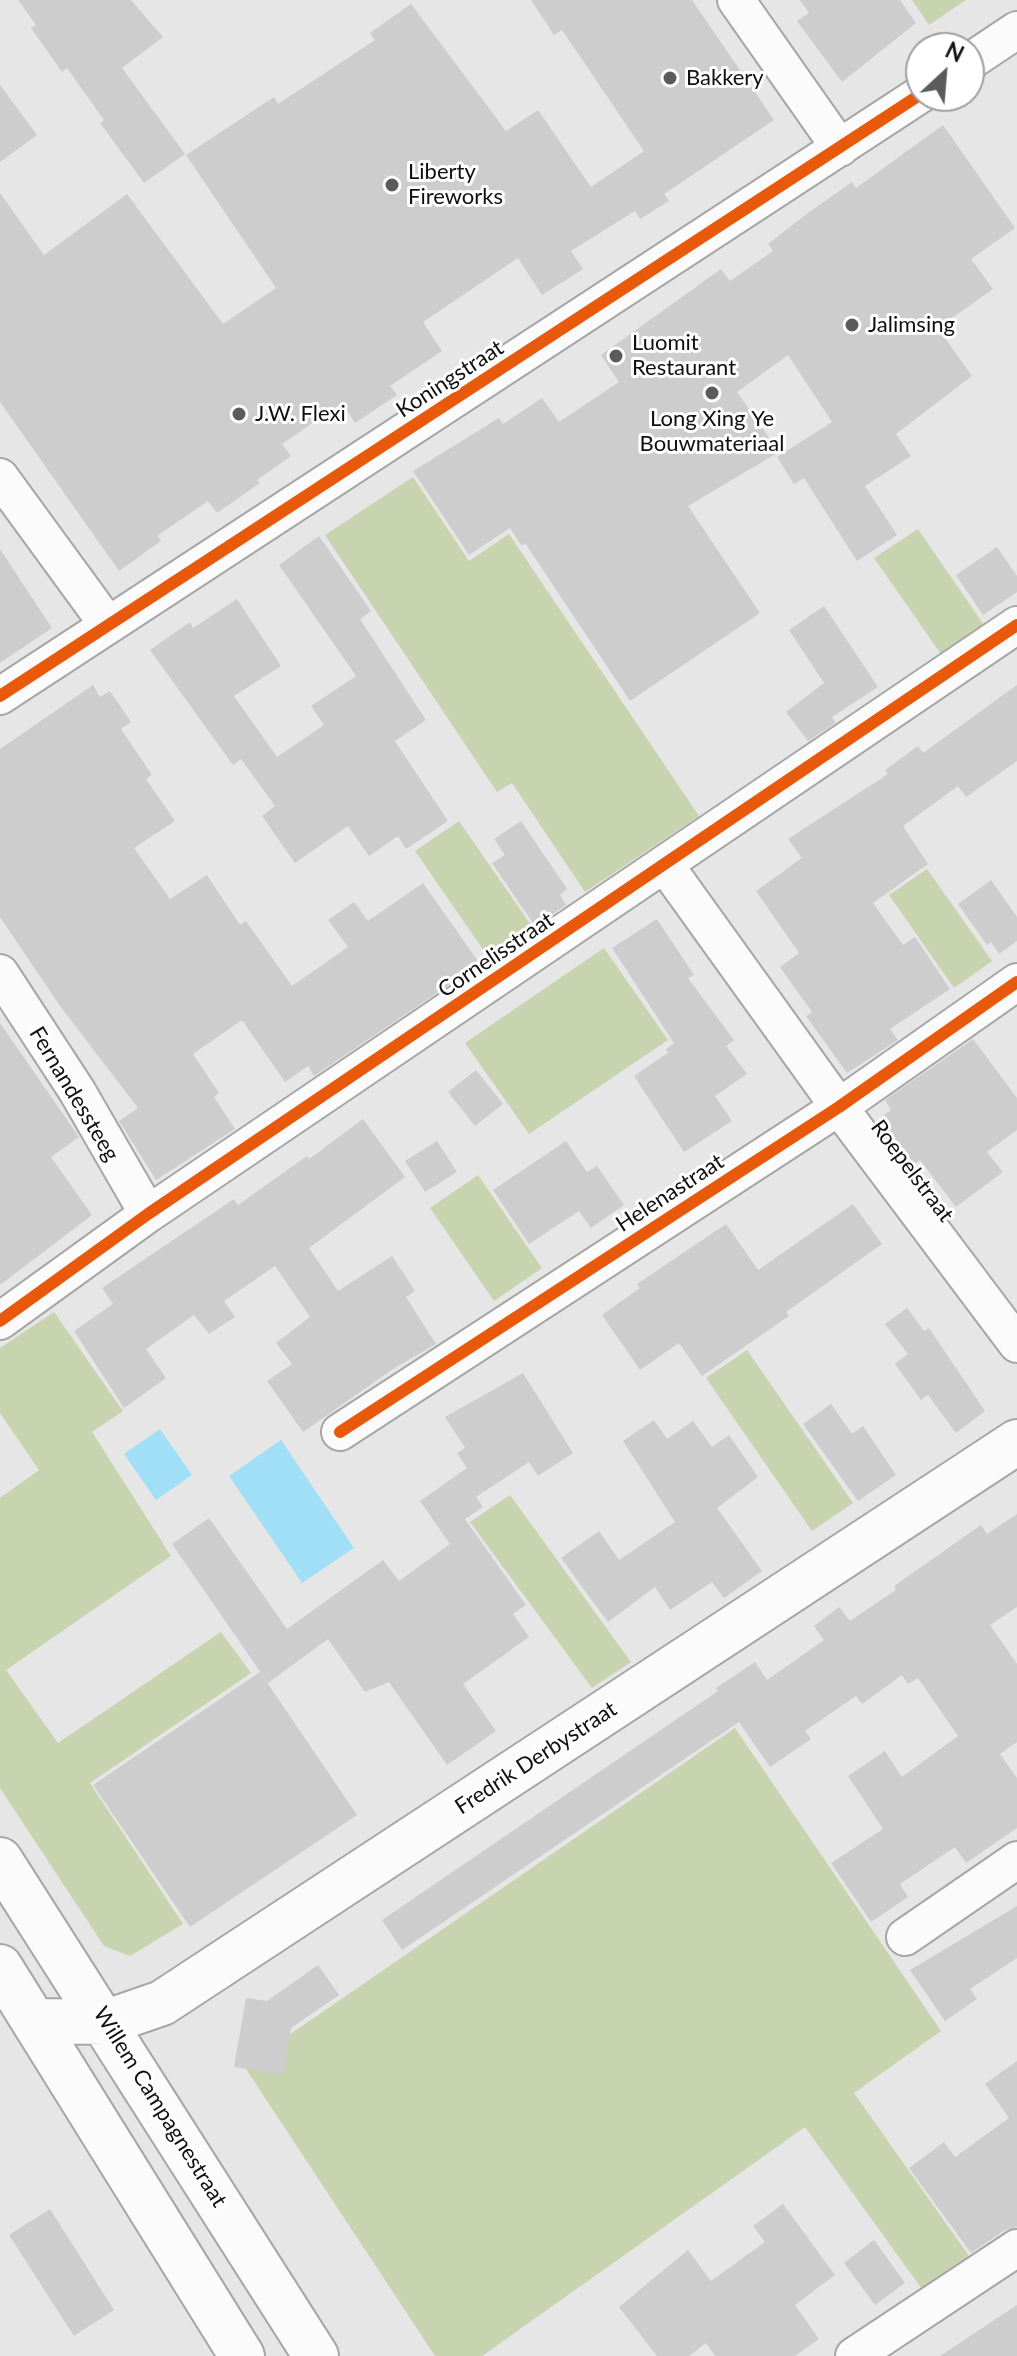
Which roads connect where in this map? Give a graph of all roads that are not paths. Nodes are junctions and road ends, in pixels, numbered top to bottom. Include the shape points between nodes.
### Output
1 (736, 0) edge
2 (1017, 30) edge
3 (985, 51) edge
4 (905, 105) edge
5 (840, 148) junction
6 (0, 477) edge
7 (108, 625) junction
8 (1017, 625) edge
9 (0, 696) edge
10 (665, 865) junction
11 (0, 973) edge
12 (1017, 982) edge
13 (839, 1107) junction
14 (148, 1214) junction
15 (0, 1321) edge
16 (1017, 1344) edge
17 (340, 1432) dead end
18 (1017, 1442) edge
19 (0, 1860) edge
20 (1017, 1860) edge
21 (905, 1937) dead end
22 (0, 1967) edge
23 (36, 2021) junction
24 (107, 2022) junction
25 (1017, 2248) edge
26 (242, 2356) edge
27 (316, 2356) edge
28 (854, 2356) edge

1 - 5 street
2 - 3 street
4 - 5 street, Koningstraat
5 - 7 street, Koningstraat
6 - 7 street
7 - 9 street, Koningstraat
8 - 10 street, Cornelisstraat
10 - 13 street, Roepelstraat
10 - 14 street, Cornelisstraat
11 - 14 street, Fernandessteeg
12 - 13 street, Helenastraat
13 - 16 street, Roepelstraat
13 - 17 street, Helenastraat
14 - 15 street, Cornelisstraat
18 - 24 main road, Fredrik Derbystraat via 162,2003
19 - 24 main road, Willem Campagnestraat
20 - 21 street
22 - 23 main road
23 - 24 main road, Fredrik Derbystraat
23 - 26 main road
24 - 27 main road, Willem Campagnestraat
25 - 28 street

